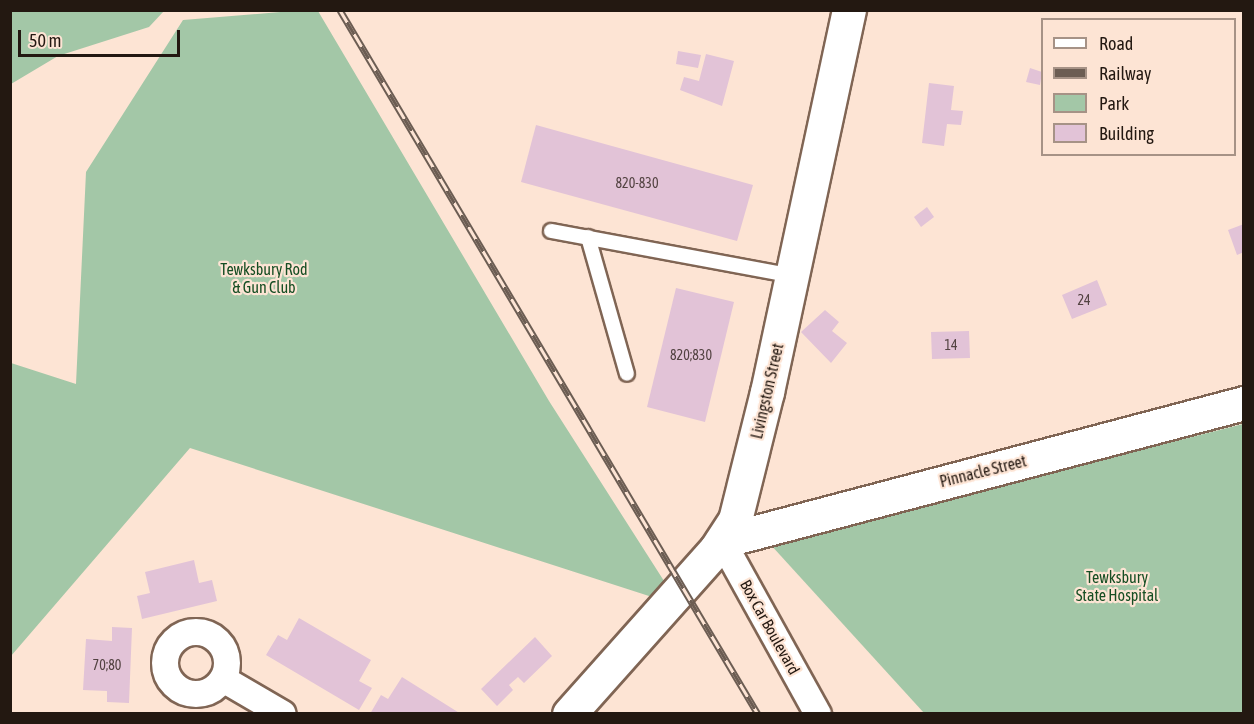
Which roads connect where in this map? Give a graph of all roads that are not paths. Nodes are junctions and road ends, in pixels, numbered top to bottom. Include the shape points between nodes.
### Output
1 (849, 10) edge
2 (551, 231) dead end
3 (588, 237) junction
4 (793, 276) junction
5 (627, 374) dead end
6 (1244, 403) edge
7 (722, 541) junction
8 (223, 679) dead end
9 (283, 714) edge
10 (569, 714) edge
11 (818, 714) edge

1 - 4 street, Livingston Street
2 - 3 lane
3 - 4 lane
3 - 5 lane
4 - 7 street, Livingston Street via 745,490
6 - 7 street, Pinnacle Street
7 - 10 street, Livingston Street
7 - 11 street, Box Car Boulevard
8 - 9 street

